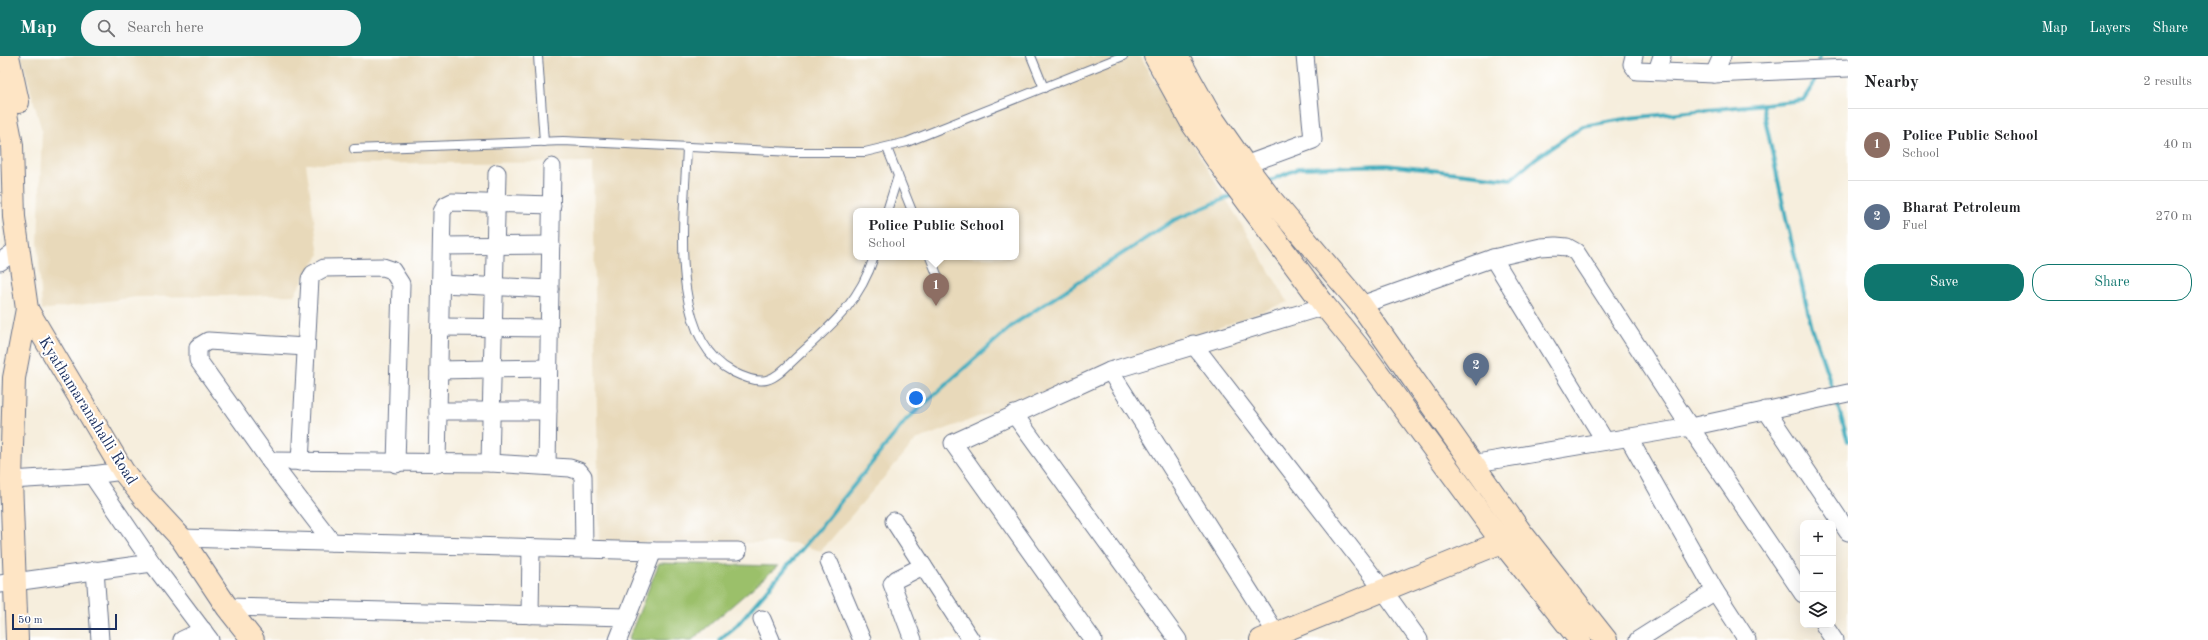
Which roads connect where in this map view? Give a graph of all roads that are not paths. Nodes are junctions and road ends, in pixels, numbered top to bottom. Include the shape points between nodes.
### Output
1 (8, 56) edge
2 (538, 56) edge
3 (1031, 56) edge
4 (1123, 56) edge
5 (1155, 56) edge
6 (1177, 56) edge
7 (1305, 56) edge
8 (1634, 56) edge
9 (1722, 56) edge
10 (1781, 63) edge
11 (1660, 64) edge
12 (1842, 68) edge
13 (1714, 74) junction
14 (0, 83) edge
15 (1044, 88) junction
16 (544, 142) junction
17 (687, 147) junction
18 (887, 148) junction
19 (354, 149) dead end
20 (552, 167) dead end
21 (1237, 171) junction
22 (497, 173) dead end
23 (898, 176) junction
24 (496, 203) junction
25 (1262, 204) junction
26 (552, 205) junction
27 (888, 208) edge
28 (911, 208) edge
29 (20, 244) junction
30 (495, 245) junction
31 (551, 245) junction
32 (442, 246) junction
33 (1494, 258) junction
34 (873, 260) edge
35 (931, 260) edge
36 (0, 262) edge
37 (940, 282) dead end
38 (441, 284) junction
39 (494, 286) junction
40 (550, 289) junction
41 (1361, 305) junction
42 (1325, 306) junction
43 (27, 309) junction
44 (440, 327) junction
45 (493, 327) junction
46 (549, 328) junction
47 (1194, 344) junction
48 (306, 347) junction
49 (548, 368) junction
50 (492, 369) junction
51 (439, 370) junction
52 (1110, 371) junction
53 (1848, 393) edge
54 (548, 410) junction
55 (1766, 410) junction
56 (438, 411) junction
57 (491, 411) junction
58 (1014, 414) junction
59 (1690, 427) junction
60 (1628, 437) junction
61 (1605, 441) junction
62 (270, 461) junction
63 (300, 462) junction
64 (396, 464) junction
65 (437, 464) junction
66 (490, 464) junction
67 (1471, 464) junction
68 (547, 466) junction
69 (123, 471) junction
70 (92, 475) junction
71 (11, 480) junction
72 (6, 514) edge
73 (894, 521) dead end
74 (1848, 532) edge
75 (1511, 536) junction
76 (181, 538) junction
77 (332, 542) junction
78 (531, 548) junction
79 (584, 549) junction
80 (653, 551) junction
81 (738, 551) dead end
82 (829, 562) dead end
83 (152, 563) junction
84 (923, 566) junction
85 (96, 570) junction
86 (7, 583) edge
87 (1384, 591) junction
88 (1714, 591) junction
89 (1802, 592) edge
90 (227, 607) junction
91 (530, 615) junction
92 (627, 617) junction
93 (762, 619) dead end
94 (1826, 628) edge
95 (207, 635) edge
96 (1269, 637) edge
97 (16, 640) edge
98 (100, 640) edge
99 (182, 640) edge
100 (252, 640) edge
101 (618, 640) edge
102 (770, 640) edge
103 (862, 640) edge
104 (913, 640) edge
105 (971, 640) edge
106 (1093, 640) edge
107 (1178, 640) edge
108 (1420, 640) edge
109 (1580, 640) edge
110 (1606, 640) edge
111 (1638, 640) edge
112 (1747, 640) edge
113 (1834, 640) edge

1 - 29 main road, Kyathamaranahalli Road via 24,138 25,216
2 - 16 lane
3 - 15 lane
4 - 15 lane
5 - 21 main road via 1193,125
6 - 21 main road
7 - 21 street via 1312,140
8 - 11 street via 1632,64 1637,71
9 - 13 street
10 - 12 street via 1812,70
10 - 13 street
11 - 13 street
14 - 29 main road, Kyathamaranahalli Road via 12,145 14,217
15 - 18 lane
16 - 17 lane
16 - 19 lane
17 - 18 lane via 794,152 865,152
17 - 34 lane via 684,256 687,299 692,321 702,342 714,359 728,370 757,382 774,378 842,316 862,285
18 - 23 lane
20 - 26 street
21 - 25 main road
22 - 24 street
23 - 27 lane
23 - 28 lane
24 - 26 street
24 - 30 street
24 - 32 street via 452,202 446,205 442,212
25 - 41 main road
25 - 42 main road
26 - 31 street
29 - 36 street
29 - 43 main road, Kyathamaranahalli Road
30 - 31 street
30 - 32 street
30 - 39 street
31 - 40 street
32 - 38 street
33 - 41 street
33 - 59 street via 1541,247 1567,247 1576,252
33 - 61 street
35 - 37 lane
38 - 39 street
38 - 44 street
39 - 40 street
39 - 45 street
40 - 46 street
41 - 67 main road
42 - 47 street
42 - 75 main road
43 - 69 main road, Kyathamaranahalli Road
43 - 71 main road via 14,378
44 - 45 street
44 - 51 street
45 - 46 street
45 - 50 street
46 - 49 street
47 - 52 street
47 - 87 street
48 - 62 street via 208,341 198,347 198,360
48 - 63 street
48 - 64 street via 310,279 313,274 324,268 383,268 392,270 397,275 401,284
49 - 50 street
49 - 54 street
50 - 51 street
50 - 57 street
51 - 56 street
52 - 58 street
52 - 96 street
53 - 55 street
54 - 57 street
54 - 68 street
55 - 59 street
55 - 74 street
56 - 57 street
56 - 65 street
57 - 66 street
58 - 106 street via 953,443
58 - 107 street
59 - 60 street
59 - 89 street
60 - 61 street
60 - 88 street
61 - 67 street
62 - 63 street
62 - 77 street
63 - 64 street
64 - 65 street
65 - 66 street
66 - 68 street
67 - 75 main road
68 - 79 street via 570,468 579,471 583,476
69 - 70 street
69 - 76 main road, Kyathamaranahalli Road
70 - 71 street
70 - 83 street
71 - 72 main road
72 - 86 main road
73 - 84 street
75 - 87 main road
75 - 109 main road
75 - 110 main road
76 - 77 street
76 - 90 main road, Kyathamaranahalli Road
77 - 78 street
78 - 79 street
78 - 91 street
79 - 80 street
80 - 81 street
80 - 92 street
82 - 103 street
83 - 85 street
83 - 95 street
84 - 104 street via 892,584
84 - 105 street
85 - 86 street
85 - 98 street
86 - 97 main road
87 - 96 main road
87 - 108 street
88 - 111 street
88 - 112 street
90 - 91 street
90 - 100 main road, Kyathamaranahalli Road
91 - 92 street
92 - 101 street
93 - 102 street
94 - 113 street
95 - 99 street

